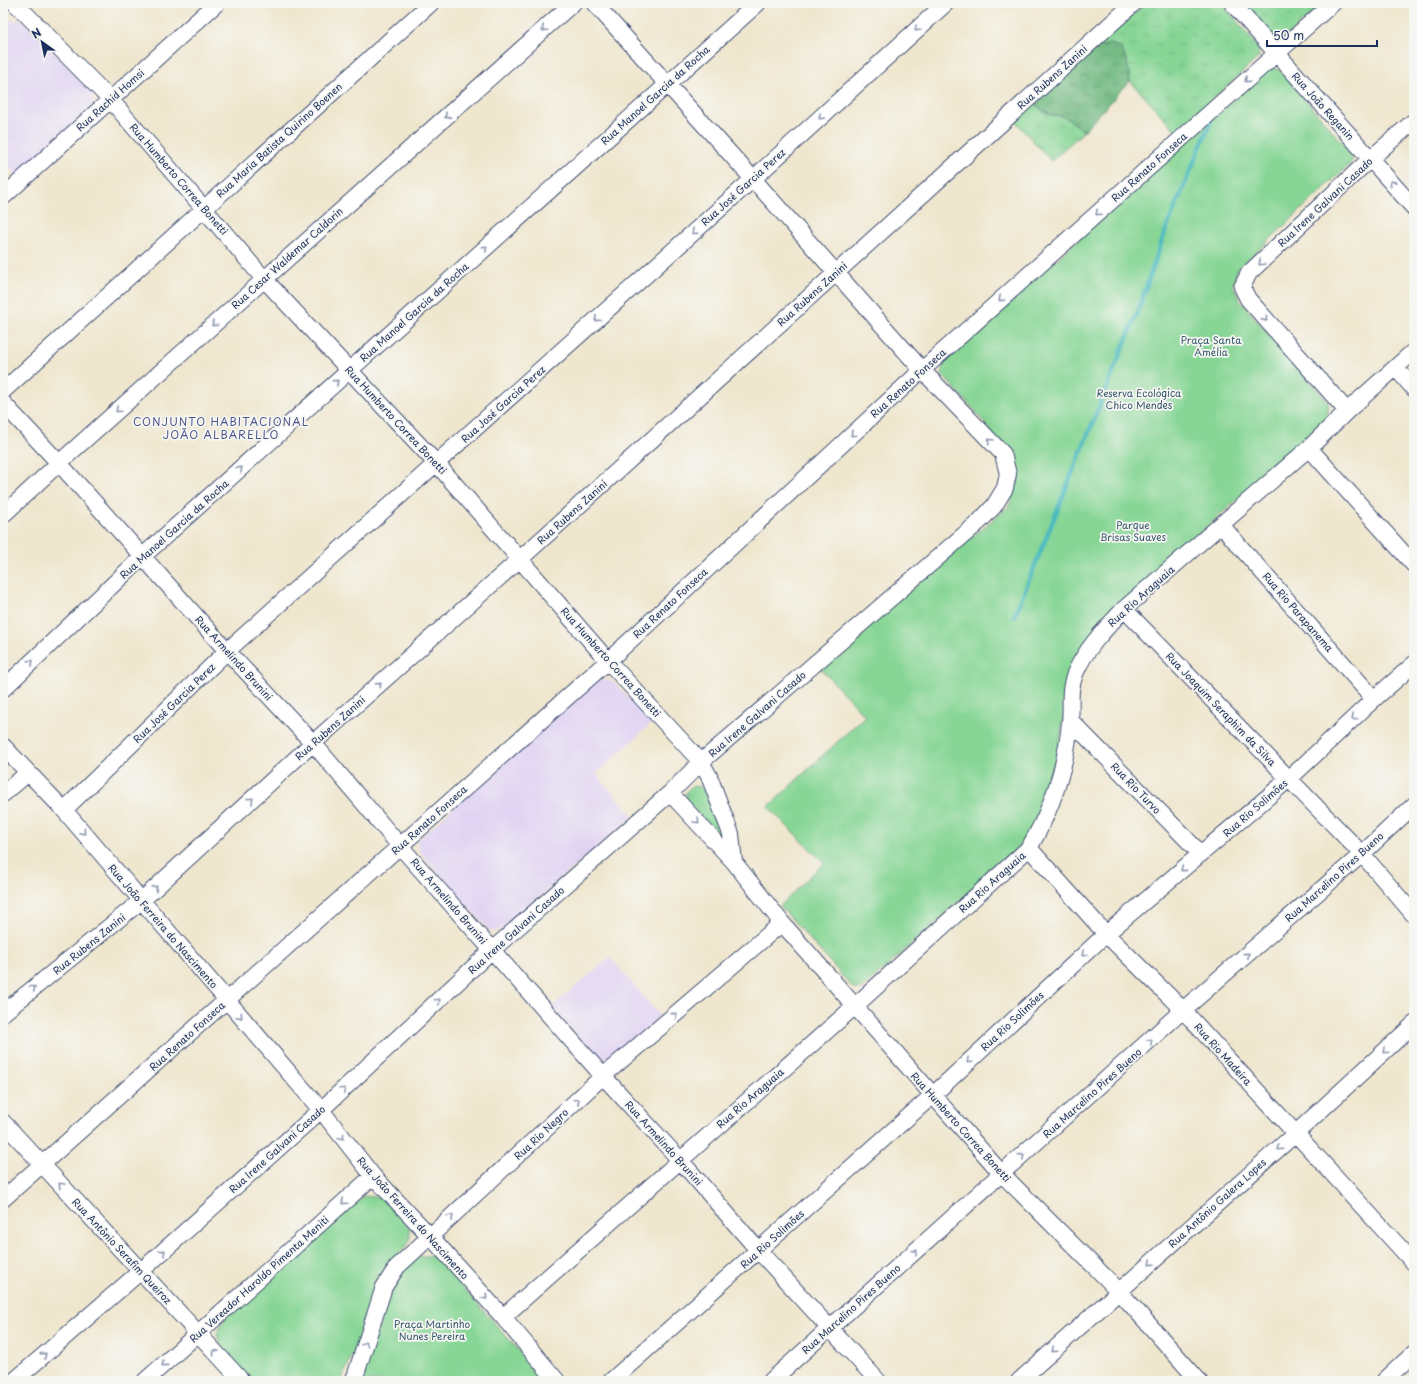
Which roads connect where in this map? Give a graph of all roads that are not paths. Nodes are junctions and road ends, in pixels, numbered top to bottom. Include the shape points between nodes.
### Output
1 (10, 3) edge
2 (16, 3) edge
3 (217, 3) edge
4 (431, 3) edge
5 (573, 3) edge
6 (594, 3) edge
7 (758, 3) edge
8 (946, 3) edge
9 (1134, 3) edge
10 (1232, 3) edge
11 (1332, 3) edge
12 (3, 9) edge
13 (1276, 54) junction
14 (667, 84) junction
15 (110, 99) junction
16 (1414, 121) edge
17 (1370, 159) junction
18 (753, 179) junction
19 (3, 197) edge
20 (204, 208) junction
21 (1414, 208) edge
22 (836, 272) junction
23 (264, 279) junction
24 (1414, 351) edge
25 (1396, 368) junction
26 (350, 370) junction
27 (922, 370) junction
28 (1414, 389) edge
29 (3, 391) edge
30 (3, 403) edge
31 (1347, 411) junction
32 (1309, 448) junction
33 (60, 463) junction
34 (437, 464) junction
35 (3, 515) edge
36 (1221, 525) junction
37 (142, 556) junction
38 (520, 559) junction
39 (1414, 565) edge
40 (1124, 609) junction
41 (227, 651) junction
42 (608, 660) junction
43 (1414, 664) edge
44 (3, 689) edge
45 (1374, 699) junction
46 (1071, 721) junction
47 (313, 743) junction
48 (5, 752) edge
49 (701, 762) junction
50 (28, 773) junction
51 (1289, 779) junction
52 (670, 793) junction
53 (3, 794) edge
54 (1414, 805) edge
55 (64, 810) junction
56 (400, 846) junction
57 (1029, 848) junction
58 (1201, 854) junction
59 (1362, 854) junction
60 (734, 862) junction
61 (141, 901) junction
62 (1414, 915) edge
63 (782, 923) junction
64 (1106, 934) junction
65 (492, 950) junction
66 (227, 1001) junction
67 (855, 1006) junction
68 (1183, 1010) junction
69 (3, 1013) edge
70 (1414, 1024) edge
71 (604, 1076) junction
72 (932, 1095) junction
73 (321, 1110) junction
74 (3, 1122) edge
75 (1295, 1134) junction
76 (680, 1160) junction
77 (42, 1165) junction
78 (1002, 1174) junction
79 (373, 1176) junction
80 (3, 1199) edge
81 (430, 1236) junction
82 (759, 1251) junction
83 (1414, 1263) edge
84 (141, 1271) junction
85 (1119, 1292) junction
86 (503, 1317) junction
87 (830, 1327) junction
88 (199, 1334) junction
89 (1414, 1353) edge
90 (14, 1381) edge
91 (145, 1381) edge
92 (242, 1381) edge
93 (352, 1381) edge
94 (557, 1381) edge
95 (611, 1381) edge
96 (771, 1381) edge
97 (878, 1381) edge
98 (1019, 1381) edge
99 (1199, 1381) edge
100 (1384, 1381) edge

1 - 12 street
2 - 15 street, Rua Humberto Correa Bonetti
3 - 15 street, Rua Rachid Homsi
4 - 20 street, Rua Maria Batista Quirino Boenen
5 -> 23 street, Rua Cesar Waldemar Caldorin
6 - 14 street
7 - 14 street, Rua Manoel Garcia da Rocha
8 -> 18 street, Rua José Garcia Perez
9 - 22 street, Rua Rubens Zanini
10 - 13 street, Rua João Reganin
11 - 13 street, Rua Renato Fonseca
13 - 17 street, Rua João Reganin
13 -> 27 street, Rua Renato Fonseca
14 - 18 street
26 -> 14 street, Rua Manoel Garcia da Rocha
15 - 19 street, Rua Rachid Homsi
15 - 20 street, Rua Humberto Correa Bonetti
16 - 17 street, Rua Irene Galvani Casado
21 -> 17 street, Rua João Reganin
17 -> 31 street, Rua Irene Galvani Casado via 1249,274 1242,287 1248,299
18 - 22 street
18 -> 34 street, Rua José Garcia Perez
20 - 23 street, Rua Humberto Correa Bonetti
20 - 29 street, Rua Maria Batista Quirino Boenen
22 - 27 street
22 - 38 street, Rua Rubens Zanini
23 - 26 street, Rua Humberto Correa Bonetti
23 -> 33 street, Rua Cesar Waldemar Caldorin
24 - 25 street, Rua Rio Araguaia
25 - 28 street
25 - 31 street, Rua Rio Araguaia
26 - 34 street, Rua Humberto Correa Bonetti
37 -> 26 street, Rua Manoel Garcia da Rocha
27 -> 42 street, Rua Renato Fonseca
49 -> 27 street, Rua Irene Galvani Casado via 980,521 994,506 1005,488 1008,474 1003,454
30 - 33 street, Rua Armelindo Brunini
31 - 32 street, Rua Rio Araguaia
32 - 36 street, Rua Rio Araguaia
32 - 39 street
33 - 35 street, Rua Cesar Waldemar Caldorin
33 - 37 street, Rua Armelindo Brunini
34 - 38 street, Rua Humberto Correa Bonetti
34 - 41 street, Rua José Garcia Perez
36 - 40 street, Rua Rio Araguaia
36 - 45 street, Rua Rio Parapanema
37 - 41 street, Rua Armelindo Brunini
44 -> 37 street, Rua Manoel Garcia da Rocha
38 - 42 street, Rua Humberto Correa Bonetti
47 -> 38 street, Rua Rubens Zanini
40 - 46 street, Rua Rio Araguaia via 1083,658 1075,674 1070,694
40 - 51 street, Rua Joaquim Seraphim da Silva
41 - 47 street, Rua Armelindo Brunini
41 - 55 street, Rua José Garcia Perez
42 - 49 street, Rua Humberto Correa Bonetti
42 - 56 street, Rua Renato Fonseca
43 - 45 street, Rua Rio Solimões
45 -> 51 street, Rua Rio Solimões
46 - 57 street, Rua Rio Araguaia via 1059,782 1042,827
46 - 58 street, Rua Rio Turvo
47 - 56 street, Rua Armelindo Brunini
61 -> 47 street, Rua Rubens Zanini
48 - 50 street, Rua João Ferreira do Nascimento
49 - 52 street, Rua Irene Galvani Casado
49 - 60 street, Rua Humberto Correa Bonetti via 731,834
50 - 53 street
50 - 55 street, Rua João Ferreira do Nascimento
51 - 58 street, Rua Rio Solimões
51 - 59 street, Rua Joaquim Seraphim da Silva
52 -> 60 street, Rua Humberto Correa Bonetti
52 - 65 street, Rua Irene Galvani Casado
54 - 59 street, Rua Marcelino Pires Bueno
55 -> 61 street, Rua João Ferreira do Nascimento
56 - 65 street, Rua Armelindo Brunini
56 - 66 street, Rua Renato Fonseca
57 - 64 street, Rua Rio Madeira
57 - 67 street, Rua Rio Araguaia
58 -> 64 street, Rua Rio Solimões
59 - 62 street, Rua Joaquim Seraphim da Silva
68 -> 59 street, Rua Marcelino Pires Bueno
60 - 63 street, Rua Humberto Correa Bonetti
61 - 66 street, Rua João Ferreira do Nascimento
69 -> 61 street, Rua Rubens Zanini
63 - 67 street, Rua Humberto Correa Bonetti
71 -> 63 street, Rua Rio Negro
64 - 68 street, Rua Rio Madeira
64 -> 72 street, Rua Rio Solimões
65 - 71 street, Rua Armelindo Brunini
73 -> 65 street, Rua Irene Galvani Casado
66 -> 73 street, Rua João Ferreira do Nascimento
66 - 77 street, Rua Renato Fonseca
67 - 72 street, Rua Humberto Correa Bonetti
67 - 76 street, Rua Rio Araguaia
68 - 75 street, Rua Rio Madeira
78 -> 68 street, Rua Marcelino Pires Bueno
70 -> 75 street, Rua Antônio Galera Lopes
71 - 76 street, Rua Armelindo Brunini
81 -> 71 street, Rua Rio Negro
72 - 78 street, Rua Humberto Correa Bonetti
72 - 82 street, Rua Rio Solimões
73 -> 79 street, Rua João Ferreira do Nascimento
84 -> 73 street, Rua Irene Galvani Casado
74 - 77 street, Rua Antônio Serafim Queiroz
75 - 83 street, Rua Rio Madeira
75 -> 85 street, Rua Antônio Galera Lopes
76 - 82 street, Rua Armelindo Brunini
76 - 86 street, Rua Rio Araguaia
77 - 80 street, Rua Renato Fonseca
84 -> 77 street, Rua Antônio Serafim Queiroz
78 - 85 street, Rua Humberto Correa Bonetti
87 -> 78 street, Rua Marcelino Pires Bueno
79 - 81 street, Rua João Ferreira do Nascimento
79 -> 88 street, Rua Vereador Haroldo Pimenta Meniti
81 -> 86 street, Rua João Ferreira do Nascimento
93 -> 81 street, Rua Rio Negro via 384,1286 396,1267
82 - 87 street, Rua Armelindo Brunini
82 - 95 street, Rua Rio Solimões
84 - 88 street, Rua Antônio Serafim Queiroz
90 -> 84 street, Rua Irene Galvani Casado
85 -> 98 street, Rua Antônio Galera Lopes
85 - 99 street, Rua Humberto Correa Bonetti
86 - 94 street, Rua João Ferreira do Nascimento
87 - 96 street, Rua Marcelino Pires Bueno
87 - 97 street, Rua Armelindo Brunini
88 -> 91 street, Rua Vereador Haroldo Pimenta Meniti
92 -> 88 street, Rua Antônio Serafim Queiroz
89 - 100 street

